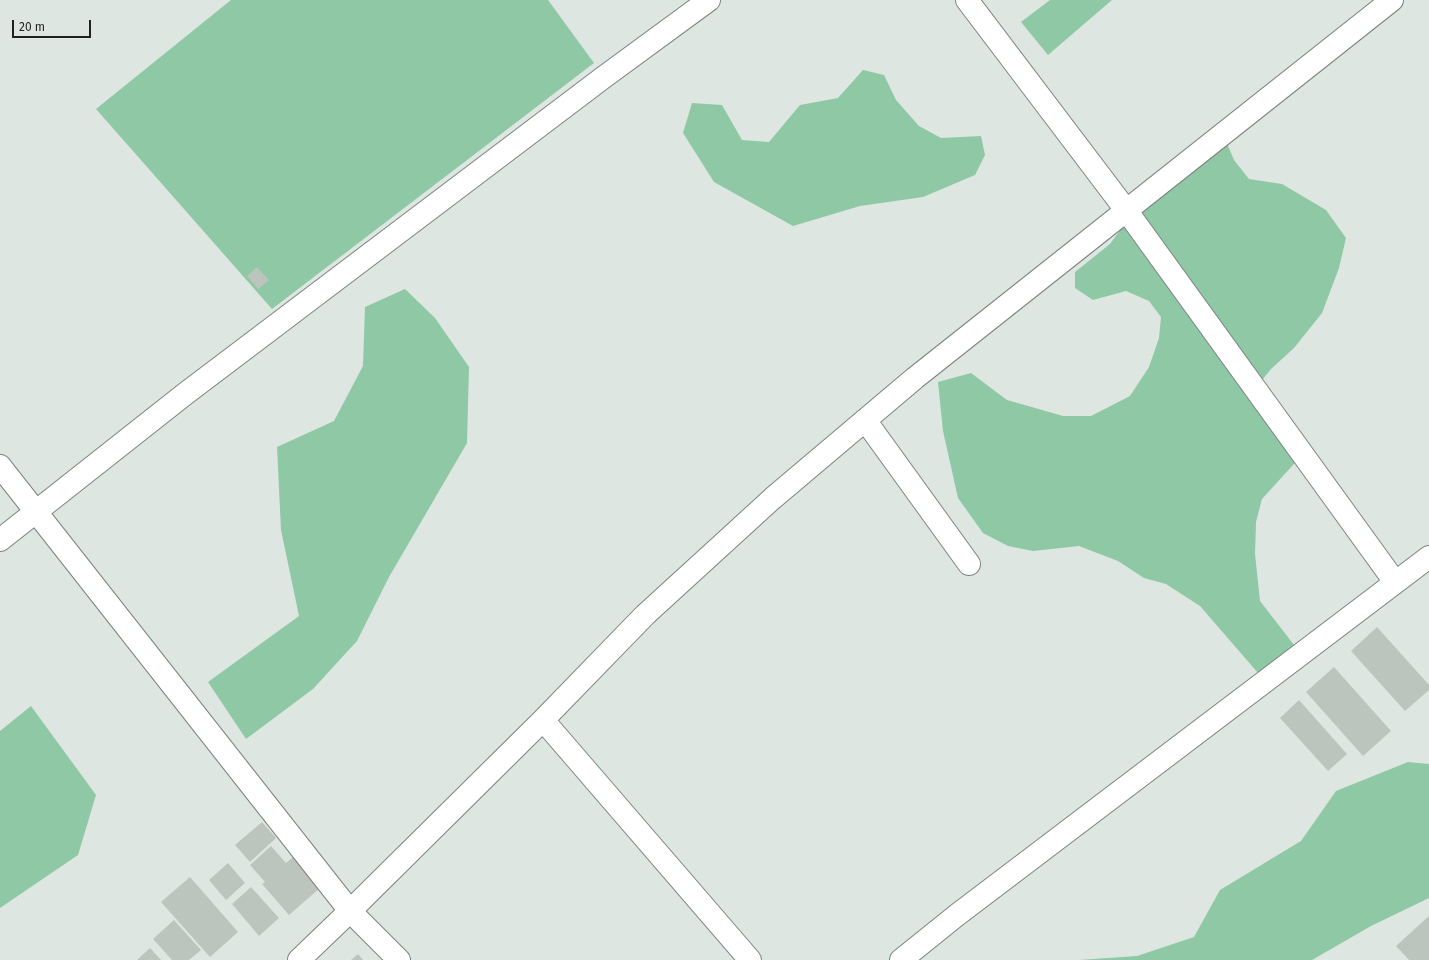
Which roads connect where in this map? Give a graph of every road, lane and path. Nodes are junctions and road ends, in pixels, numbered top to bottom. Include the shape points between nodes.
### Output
1 (710, 0) edge
2 (967, 0) edge
3 (1392, 0) edge
4 (1126, 210) junction
5 (865, 420) junction
6 (0, 466) edge
7 (36, 511) junction
8 (0, 540) edge
9 (1429, 557) edge
10 (969, 564) dead end
11 (1395, 582) junction
12 (543, 720) junction
13 (350, 911) junction
14 (299, 960) edge
15 (399, 960) edge
16 (750, 960) edge
17 (901, 960) edge

1 - 7 street via 185,394
2 - 4 street
3 - 4 street
4 - 5 street
4 - 11 street
5 - 10 street
5 - 12 street via 773,498 645,614
6 - 7 street
7 - 8 street
7 - 13 street
9 - 11 street
11 - 17 street
12 - 13 street
12 - 16 street
13 - 14 street
13 - 15 street

